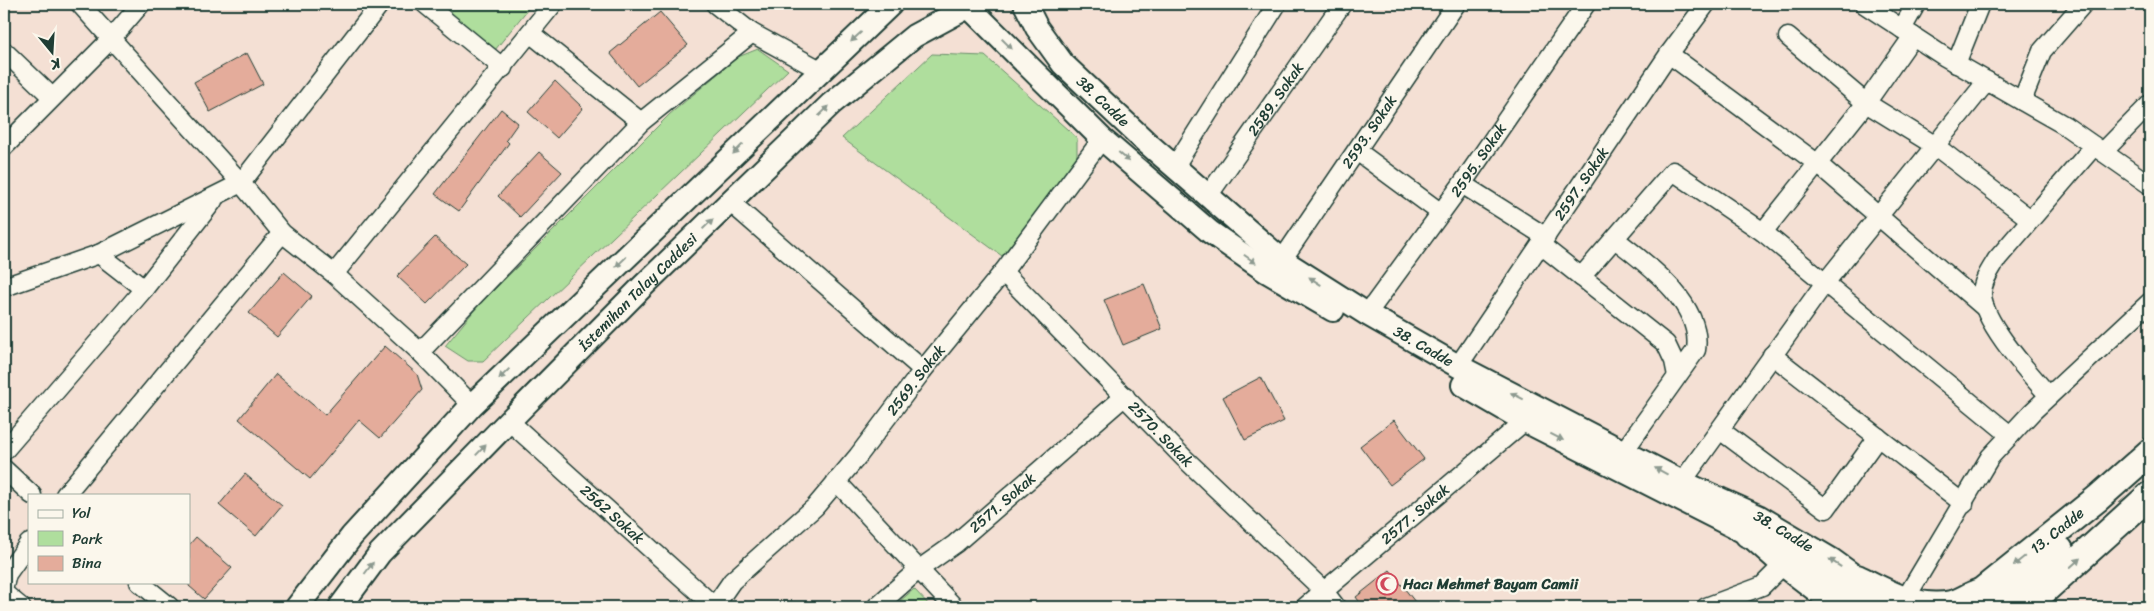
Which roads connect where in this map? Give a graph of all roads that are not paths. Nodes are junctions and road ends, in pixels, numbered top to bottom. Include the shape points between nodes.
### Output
1 (80, 4) edge
2 (141, 4) edge
3 (380, 4) edge
4 (425, 4) edge
5 (553, 4) edge
6 (715, 4) edge
7 (891, 4) edge
8 (1025, 4) edge
9 (1277, 4) edge
10 (1342, 4) edge
11 (1456, 4) edge
12 (1586, 4) edge
13 (1706, 4) edge
14 (1864, 4) edge
15 (1916, 4) edge
16 (1980, 4) edge
17 (2083, 4) edge
18 (969, 7) edge
19 (1907, 32) junction
20 (530, 33) junction
21 (752, 33) junction
22 (1788, 37) dead end
23 (111, 39) junction
24 (4, 51) edge
25 (1669, 54) junction
26 (1956, 64) junction
27 (503, 68) junction
28 (820, 70) junction
29 (1986, 81) junction
30 (52, 97) junction
31 (2022, 100) junction
32 (1866, 103) junction
33 (2150, 104) edge
34 (641, 122) junction
35 (1102, 139) junction
36 (1934, 145) junction
37 (4, 148) edge
38 (2099, 149) junction
39 (1357, 151) junction
40 (1818, 164) junction
41 (1175, 166) junction
42 (241, 183) junction
43 (1462, 184) junction
44 (2150, 186) edge
45 (1208, 196) junction
46 (216, 197) junction
47 (730, 202) junction
48 (1441, 213) junction
49 (1877, 217) junction
50 (2030, 218) junction
51 (1763, 232) junction
52 (282, 233) junction
53 (1615, 239) junction
54 (1544, 241) junction
55 (99, 254) junction
56 (1282, 260) junction
57 (1003, 272) junction
58 (334, 274) junction
59 (1581, 277) junction
60 (1824, 284) junction
61 (4, 287) edge
62 (144, 289) junction
63 (2150, 302) edge
64 (1984, 308) junction
65 (1367, 314) junction
66 (420, 352) junction
67 (1772, 355) junction
68 (1458, 366) junction
69 (923, 370) junction
70 (1677, 376) junction
71 (1126, 396) junction
72 (2049, 396) junction
73 (472, 404) junction
74 (509, 421) junction
75 (1525, 421) junction
76 (1720, 430) junction
77 (2010, 435) junction
78 (1878, 437) junction
79 (1624, 451) junction
80 (4, 452) edge
81 (2150, 452) edge
82 (4, 469) edge
83 (836, 481) junction
84 (1682, 482) junction
85 (31, 494) edge
86 (66, 494) edge
87 (2150, 495) edge
88 (1964, 504) junction
89 (1748, 534) junction
90 (28, 544) edge
91 (1783, 565) junction
92 (918, 570) junction
93 (5, 577) edge
94 (1857, 578) joint
95 (141, 584) edge
96 (1323, 590) junction
97 (4, 593) edge
98 (1988, 599) edge
99 (1894, 604) edge
100 (1308, 606) edge
101 (21, 607) edge
102 (170, 607) edge
103 (297, 607) edge
104 (340, 607) edge
105 (715, 607) edge
106 (876, 607) edge
107 (954, 607) edge
108 (1336, 607) edge
109 (1706, 607) edge
110 (1838, 607) edge
111 (1859, 607) edge
112 (1962, 607) edge
113 (2026, 607) edge

1 - 23 street
2 - 23 street
3 - 42 street
4 - 27 street
5 - 20 street
6 - 21 street
7 -> 28 street
8 - 41 street, 38. Cadde via 1036,28 1063,64
9 - 41 street
10 - 45 street, 2589. Sokak
11 - 39 street, 2593. Sokak
12 - 43 street, 2595. Sokak
13 - 25 street, 2597. Sokak
14 - 19 street
15 - 19 street
16 - 26 street
17 - 31 street via 2042,51
18 -> 35 street, 38. Cadde
47 -> 18 street, İstemihan Talay Caddesi via 831,104 899,48 914,36
19 - 26 street
19 - 32 street
20 - 27 street
20 - 34 street
21 - 28 street
21 - 34 street
22 - 32 street
23 - 30 street
23 - 42 street
24 - 30 street
25 - 40 street
25 - 54 street, 2597. Sokak
26 - 29 street
27 - 58 street
28 -> 73 street
29 - 31 street
29 - 36 street
30 - 37 street
31 - 38 street
32 - 36 street
32 - 40 street
33 - 38 street
34 - 66 street
35 - 57 street, 2569. Sokak
35 -> 75 street, 38. Cadde via 1210,232 1266,271
36 - 49 street
36 - 50 street
38 - 44 street
38 - 50 street
39 - 48 street
39 - 56 street, 2593. Sokak
40 - 49 street
40 - 51 street
41 - 45 street, 38. Cadde
42 - 46 street
42 - 52 street
43 - 48 street, 2595. Sokak
43 - 54 street
45 - 56 street, 38. Cadde
46 - 55 street
46 - 62 street
47 - 69 street
74 -> 47 street, İstemihan Talay Caddesi
48 - 65 street, 2595. Sokak
49 - 60 street
49 - 64 street
50 - 64 street via 1986,277 1981,293
51 - 53 street via 1673,171
51 - 60 street
52 - 58 street
52 - 86 street
53 - 59 street
53 - 70 street via 1644,262 1685,304 1694,322 1698,337 1696,350
54 - 59 street
54 - 68 street, 2597. Sokak
55 - 61 street
55 - 62 street
65 -> 56 street, 38. Cadde
57 - 69 street, 2569. Sokak
57 - 71 street, 2570. Sokak
58 - 66 street
59 - 70 street via 1666,344
60 - 67 street
60 - 77 street
62 - 80 street
63 - 72 street
64 - 72 street via 2008,348
65 - 68 street, 38. Cadde
66 - 73 street
67 - 76 street
67 - 78 street
79 -> 68 street, 38. Cadde
69 - 83 street, 2569. Sokak
70 - 79 street
71 - 92 street, 2571. Sokak via 955,544
71 - 96 street, 2570. Sokak via 1184,458
72 - 77 street
73 - 103 street via 352,536
104 -> 74 street, İstemihan Talay Caddesi via 380,553
74 - 105 street, 2562 Sokak
75 -> 89 street, 38. Cadde
75 - 96 street, 2577. Sokak
76 - 78 street via 1826,508
76 - 84 street
77 - 88 street via 1990,457
78 - 88 street
84 -> 79 street, 38. Cadde
81 -> 98 main road, 13. Cadde
82 - 85 street
83 - 92 street
83 - 105 street, 2569. Sokak via 815,507 732,581
94 -> 84 street, 38. Cadde via 1758,516
113 -> 87 main road
88 - 99 street
89 - 91 street, 38. Cadde
89 - 111 main road via 1781,544 1820,570
90 - 93 street
91 - 109 street via 1762,586
91 - 110 street, 38. Cadde
92 - 106 street, 2571. Sokak
92 - 107 street
94 - 99 main road
95 - 102 street
96 - 100 street, 2577. Sokak
96 - 108 street, 2570. Sokak
97 - 101 street
98 - 99 main road via 1925,606
98 - 112 main road, 13. Cadde

